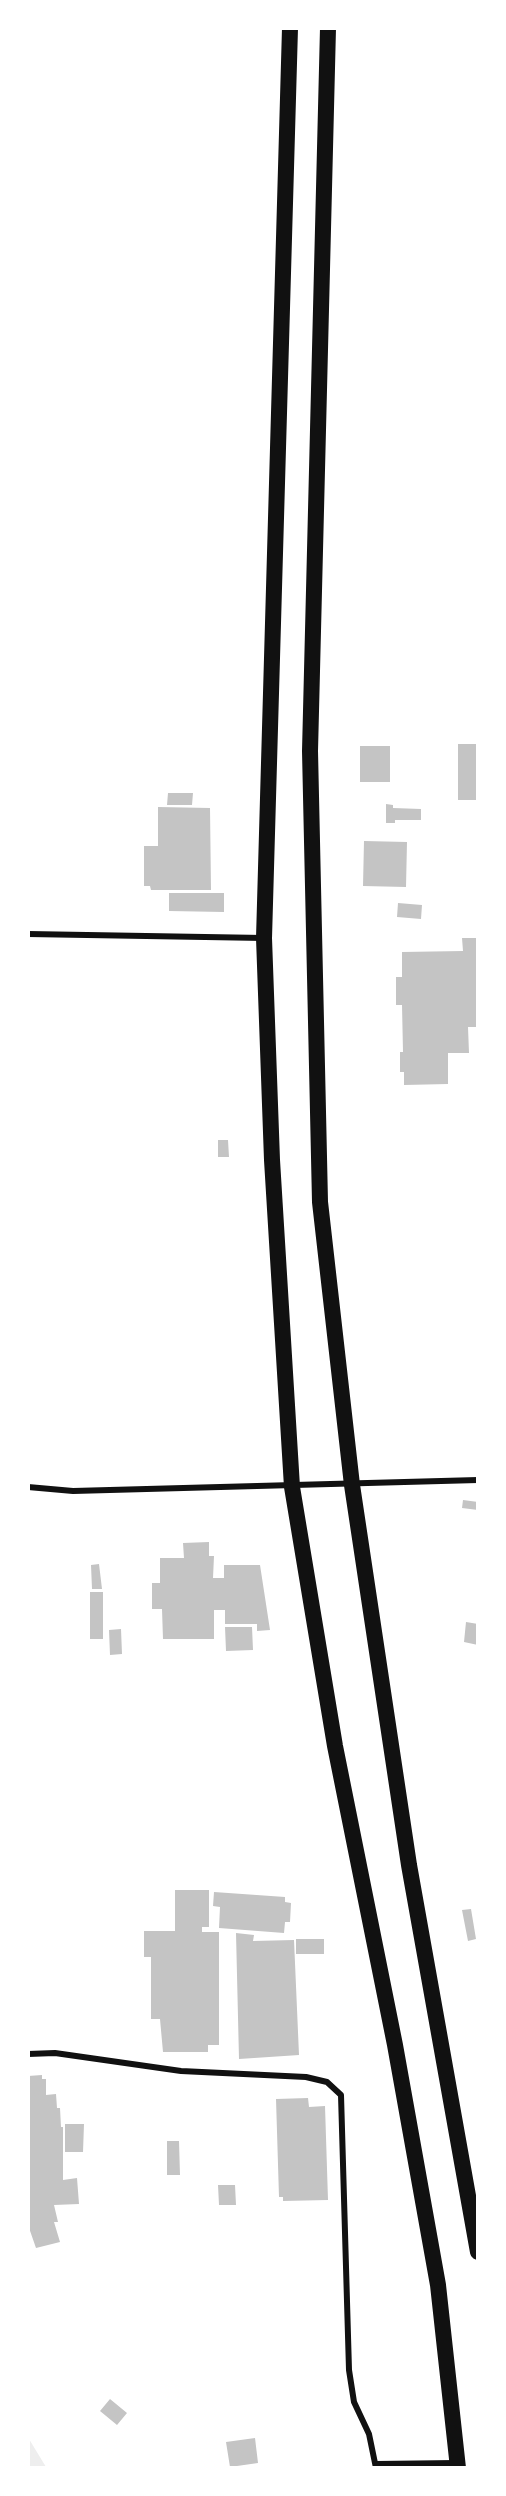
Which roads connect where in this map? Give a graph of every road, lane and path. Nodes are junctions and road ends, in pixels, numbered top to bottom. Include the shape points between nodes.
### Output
1 (290, 28) edge
2 (328, 28) edge
3 (28, 934) edge
4 (264, 938) junction
5 (477, 1480) edge
6 (352, 1485) junction
7 (28, 1487) edge
8 (292, 1487) junction
9 (28, 2054) edge
10 (477, 2252) edge
11 (458, 2465) edge
12 (376, 2466) edge

1 - 4 highway
2 - 6 highway via 310,751 320,1202
3 - 4 street
4 - 8 highway via 272,1160
5 - 6 street
6 - 8 street
6 - 10 highway via 409,1865
7 - 8 street via 73,1491
8 - 11 highway via 335,1746 438,2285
9 - 12 street via 182,2071 306,2077 327,2082 341,2095 349,2370 354,2402 369,2434
11 - 12 street

